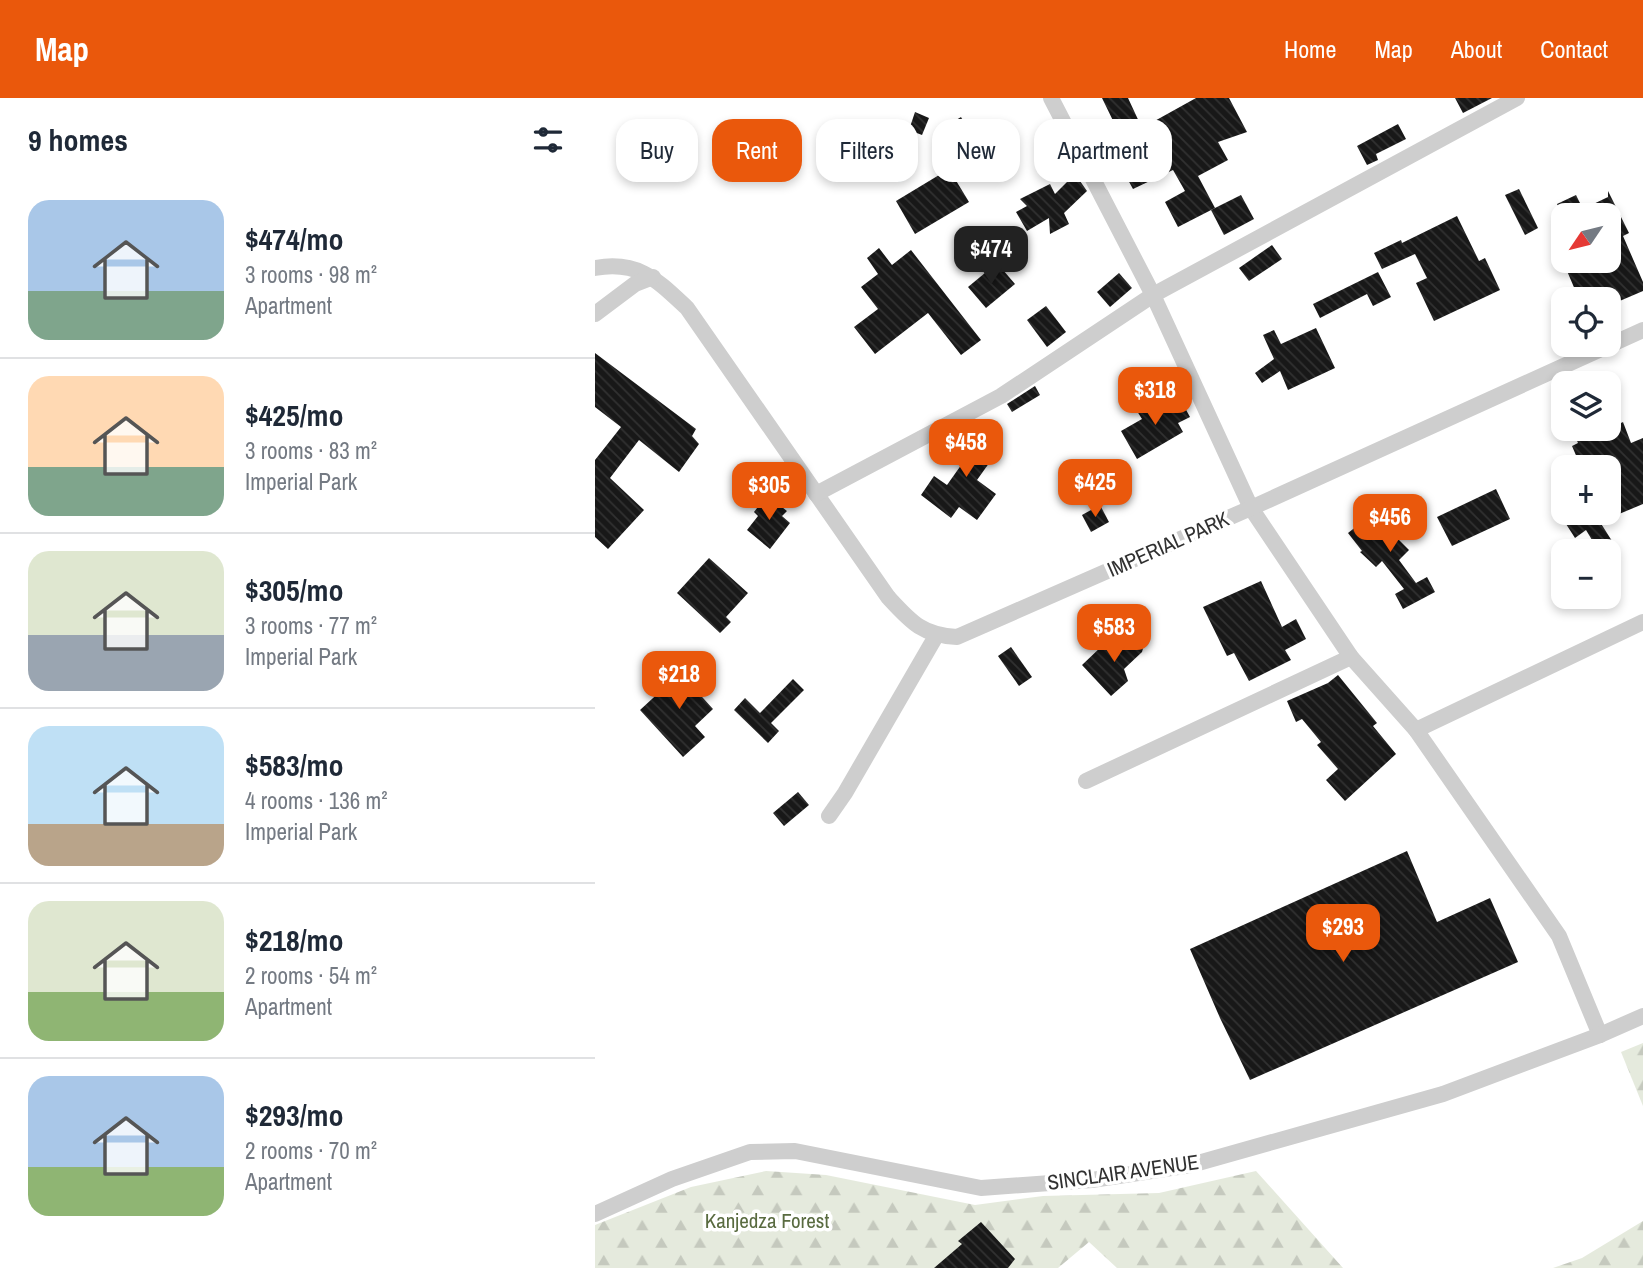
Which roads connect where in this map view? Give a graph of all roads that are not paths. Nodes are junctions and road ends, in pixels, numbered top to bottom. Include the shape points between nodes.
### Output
1 (1051, 98) edge
2 (1517, 98) edge
3 (595, 268) edge
4 (653, 277) junction
5 (1153, 295) junction
6 (595, 314) edge
7 (1643, 330) edge
8 (816, 494) junction
9 (1251, 508) junction
10 (1643, 622) edge
11 (936, 636) junction
12 (1351, 657) junction
13 (1416, 730) junction
14 (1086, 781) dead end
15 (829, 816) dead end
16 (1643, 1016) edge
17 (1600, 1035) junction
18 (595, 1214) edge

1 - 5 street
2 - 5 street
3 - 4 street via 635,269
4 - 6 street via 635,284
4 - 8 street via 687,308
5 - 8 street via 1001,396
5 - 9 street
7 - 9 street, IMPERIAL PARK
8 - 11 street via 888,597 907,618
9 - 11 street, IMPERIAL PARK via 957,637
9 - 12 street
10 - 13 street
11 - 15 street
12 - 13 street
12 - 14 street
13 - 17 street via 1559,936
16 - 17 street, SINCLAIR AVENUE
17 - 18 street, SINCLAIR AVENUE via 1443,1094 1191,1165 1092,1180 981,1188 795,1151 750,1152 672,1179

